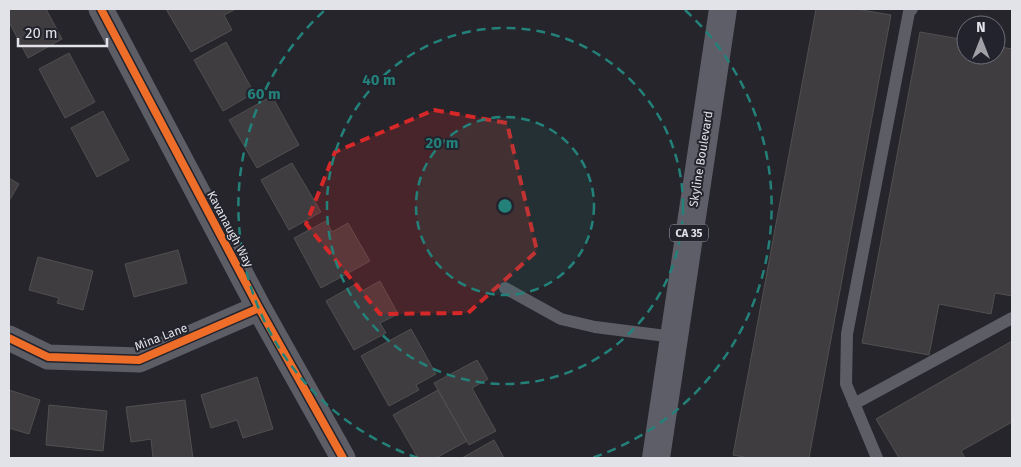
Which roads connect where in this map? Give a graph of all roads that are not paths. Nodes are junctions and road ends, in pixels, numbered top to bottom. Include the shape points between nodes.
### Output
1 (101, 9) edge
2 (723, 9) edge
3 (912, 9) edge
4 (505, 288) dead end
5 (259, 308) junction
6 (1012, 318) edge
7 (9, 338) edge
8 (674, 338) junction
9 (854, 404) junction
10 (343, 458) edge
11 (656, 458) edge
12 (877, 458) edge

1 - 5 street, Kavanaugh Way
2 - 8 main road, Skyline Boulevard / CA 35
3 - 9 lane via 847,334 846,384
4 - 8 lane via 561,319
5 - 7 street, Mina Lane via 139,360 48,357
5 - 10 street, Kavanaugh Way
6 - 9 lane
8 - 11 main road, Skyline Boulevard / CA 35
9 - 12 lane

